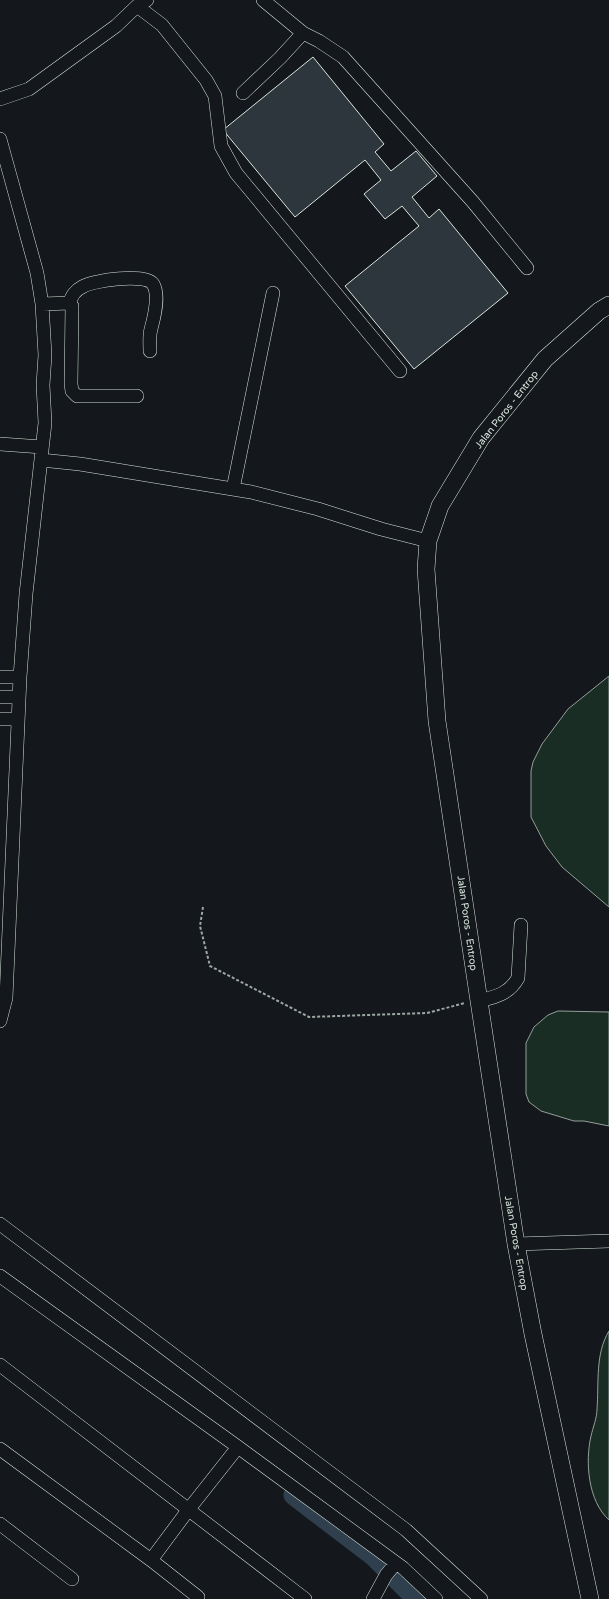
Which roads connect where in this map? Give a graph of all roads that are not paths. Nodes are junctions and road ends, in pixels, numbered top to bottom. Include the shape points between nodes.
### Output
1 (263, 0) edge
2 (142, 3) edge
3 (303, 33) junction
4 (243, 93) dead end
5 (0, 99) edge
6 (0, 138) edge
7 (3, 170) edge
8 (527, 268) dead end
9 (273, 293) dead end
10 (70, 303) junction
11 (42, 304) junction
12 (609, 305) edge
13 (150, 351) dead end
14 (400, 371) dead end
15 (137, 396) dead end
16 (0, 444) edge
17 (36, 450) junction
18 (233, 489) junction
19 (428, 541) junction
20 (20, 677) junction
21 (0, 678) edge
22 (0, 697) edge
23 (19, 697) junction
24 (0, 719) edge
25 (18, 719) junction
26 (521, 925) dead end
27 (478, 1001) junction
28 (0, 1020) edge
29 (0, 1224) edge
30 (609, 1241) edge
31 (516, 1244) junction
32 (0, 1276) edge
33 (0, 1365) edge
34 (238, 1447) junction
35 (0, 1449) edge
36 (189, 1509) junction
37 (0, 1524) edge
38 (151, 1560) junction
39 (396, 1563) junction
40 (72, 1578) dead end
41 (198, 1597) dead end
42 (305, 1599) edge
43 (373, 1599) edge
44 (436, 1599) edge
45 (481, 1599) edge
46 (590, 1599) edge

1 - 3 street
2 - 5 street via 116,26 29,89
2 - 14 street via 206,80 215,96 221,146 236,173
3 - 4 street
3 - 8 street via 343,57 473,202
6 - 7 street
7 - 11 street via 37,273
9 - 18 street
10 - 11 street
10 - 13 street via 74,293 83,286 116,280 148,279 156,290
10 - 15 street via 72,391 77,396
11 - 17 street via 45,423
12 - 19 main road, Jalan Poros - Entrop via 545,359 481,438 440,506
16 - 17 street
17 - 18 street via 80,464
17 - 20 street
18 - 19 street via 310,507
19 - 27 main road, Jalan Poros - Entrop via 426,569 437,721
20 - 21 street
20 - 23 street
22 - 23 street
23 - 25 street
24 - 25 street
25 - 28 street via 6,998
26 - 27 street via 518,978 514,986 503,994
27 - 31 main road, Jalan Poros - Entrop
29 - 45 street via 406,1530
30 - 31 street
31 - 46 main road, Jalan Poros - Entrop
32 - 34 street
33 - 36 street
34 - 36 street
34 - 39 street
35 - 38 street
36 - 38 street
36 - 42 street
37 - 40 street
38 - 41 street
39 - 43 street
39 - 44 street

